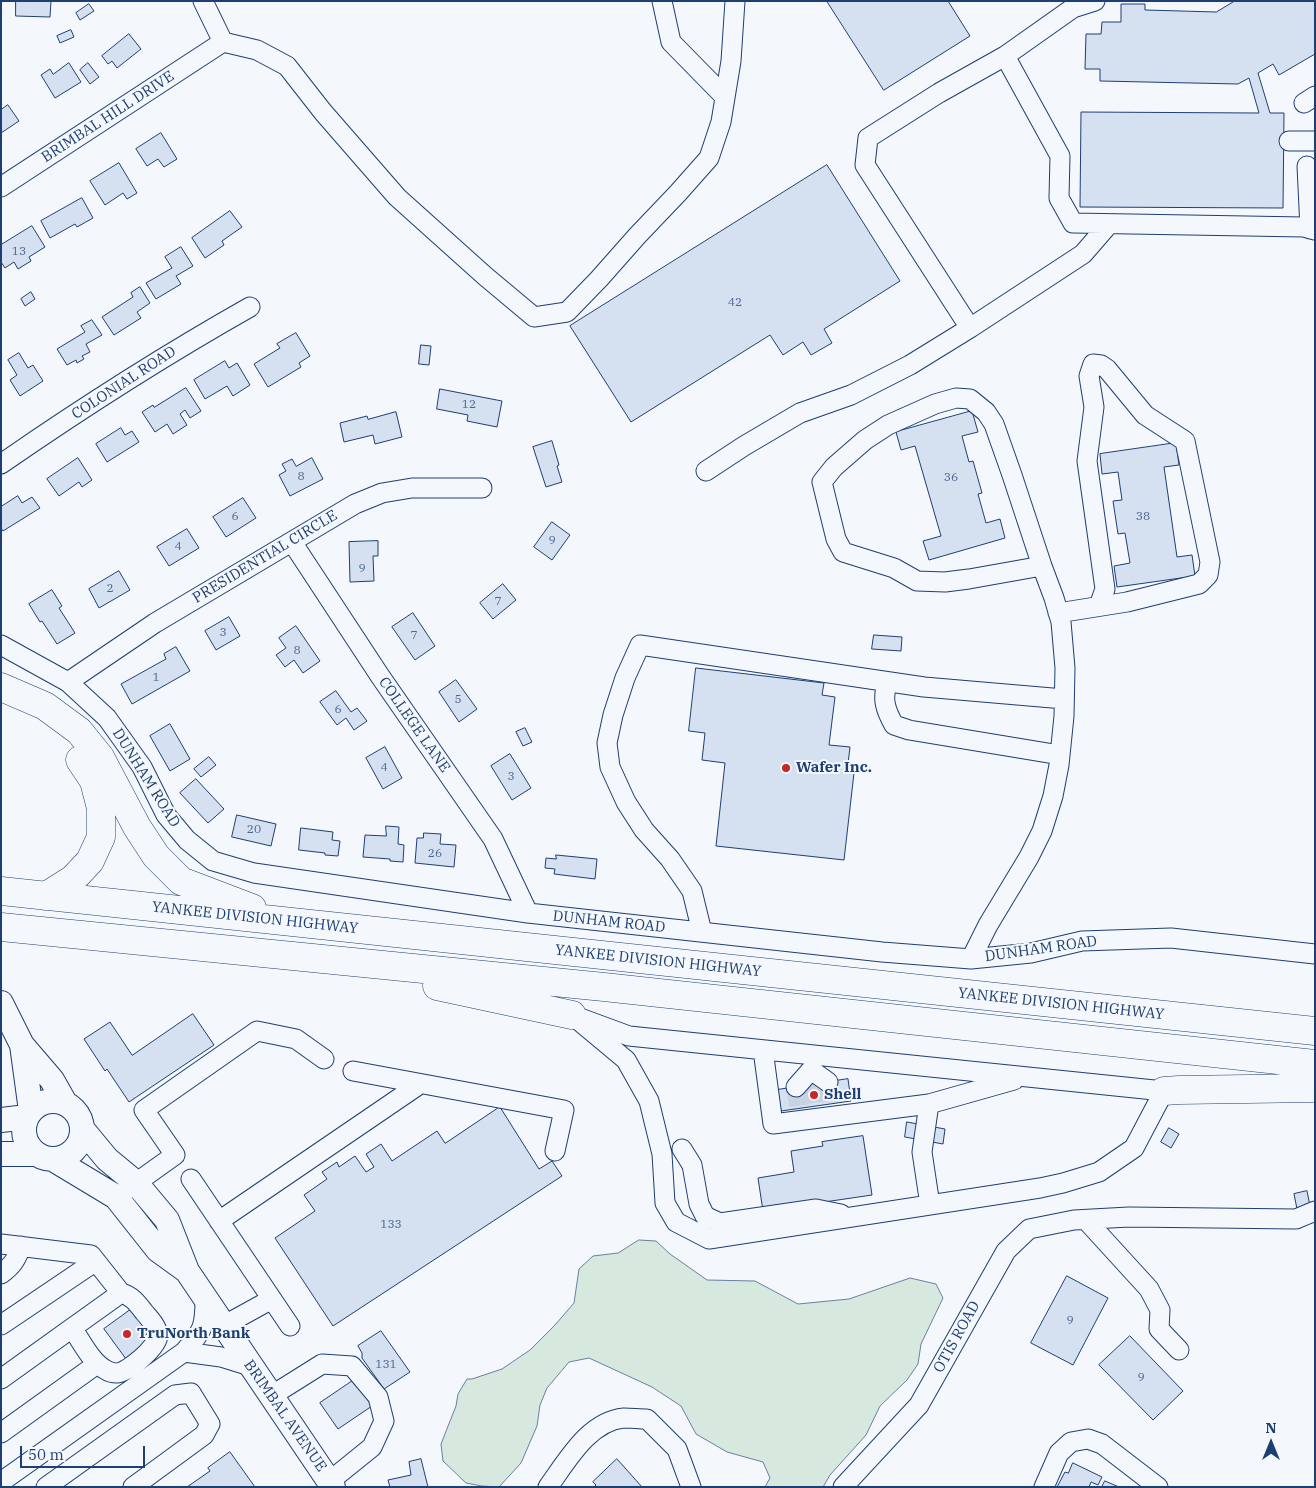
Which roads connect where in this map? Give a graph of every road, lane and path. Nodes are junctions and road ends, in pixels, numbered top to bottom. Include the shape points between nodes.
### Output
1 (203, 1) edge
2 (662, 1) edge
3 (735, 1) edge
4 (1094, 1) edge
5 (219, 44) junction
6 (1004, 56) junction
7 (725, 97) junction
8 (1288, 141) dead end
9 (1315, 141) edge
10 (1307, 166) dead end
11 (1, 187) edge
12 (1109, 224) junction
13 (1312, 230) edge
14 (250, 307) dead end
15 (970, 328) junction
16 (1, 464) edge
17 (706, 471) dead end
18 (482, 488) dead end
19 (292, 542) junction
20 (1042, 566) junction
21 (1099, 606) junction
22 (1058, 613) junction
23 (1, 645) edge
24 (68, 682) junction
25 (888, 682) junction
26 (1, 687) edge
27 (1, 698) edge
28 (1064, 699) junction
29 (1060, 755) junction
30 (1, 891) edge
31 (46, 896) junction
32 (528, 912) junction
33 (289, 921) junction
34 (1, 927) edge
35 (702, 932) junction
36 (131, 940) junction
37 (1315, 954) edge
38 (971, 959) junction
39 (1, 1003) edge
40 (572, 1015) junction
41 (1315, 1032) edge
42 (22, 1045) junction
43 (763, 1050) junction
44 (324, 1059) dead end
45 (1315, 1064) edge
46 (352, 1072) dead end
47 (1026, 1077) junction
48 (420, 1084) junction
49 (1315, 1088) edge
50 (1164, 1091) junction
51 (65, 1103) junction
52 (928, 1110) junction
53 (29, 1114) junction
54 (1, 1120) edge
55 (83, 1130) junction
56 (682, 1149) dead end
57 (555, 1150) dead end
58 (1, 1154) edge
59 (45, 1156) junction
60 (191, 1179) dead end
61 (136, 1183) junction
62 (116, 1197) junction
63 (930, 1205) junction
64 (1315, 1212) edge
65 (854, 1217) junction
66 (1086, 1220) junction
67 (219, 1221) junction
68 (1, 1244) edge
69 (20, 1246) junction
70 (96, 1261) junction
71 (187, 1271) junction
72 (1, 1274) edge
73 (121, 1293) junction
74 (205, 1299) junction
75 (272, 1299) junction
76 (1, 1325) edge
77 (223, 1326) junction
78 (290, 1326) dead end
79 (72, 1328) junction
80 (1179, 1350) dead end
81 (184, 1352) junction
82 (97, 1364) junction
83 (250, 1366) junction
84 (1, 1379) edge
85 (271, 1396) junction
86 (1, 1433) edge
87 (1, 1482) edge
88 (332, 1484) edge
89 (46, 1487) edge
90 (133, 1487) edge
91 (548, 1487) edge
92 (691, 1487) edge
93 (843, 1487) edge
94 (1044, 1487) edge
95 (1158, 1487) edge

1 - 5 street
2 - 7 street via 671,42
3 - 7 street
4 - 6 street via 1073,8
5 - 7 street via 257,50 287,66 397,197 534,317 567,312 710,158
5 - 11 street, BRIMBAL HILL DRIVE
6 - 12 street via 1060,156 1059,198 1073,222
6 - 15 street via 868,138 865,165
8 - 9 street
10 - 13 street
12 - 13 street via 1304,227
12 - 15 street via 1083,254
14 - 16 street, COLONIAL ROAD via 188,342
15 - 17 street via 910,365 851,395 800,413
18 - 19 street, PRESIDENTIAL CIRCLE via 412,488 382,493 355,504
19 - 24 street, PRESIDENTIAL CIRCLE via 155,623
19 - 32 street, COLLEGE LANE via 493,839
20 - 20 street via 994,424 986,412 970,400 956,398 942,402 888,425 846,456 822,482 836,539 843,552 894,568 917,581 946,582
20 - 22 street
21 - 21 street via 1105,588 1088,460 1094,407 1088,376 1093,364 1107,369 1145,415 1184,441 1210,562 1208,575 1200,584
21 - 22 street
22 - 28 street via 1065,668
23 - 24 street, DUNHAM ROAD
24 - 32 street, DUNHAM ROAD via 107,718 142,767 166,816 187,840 213,861 254,873
25 - 28 street
25 - 29 street via 884,703 894,725
25 - 35 street via 640,645 613,715 607,742 610,767 626,802 644,830 692,891
26 - 33 highway via 45,706 79,731 100,757 156,856 180,881
27 - 31 highway via 40,720 74,752 94,781 101,808 101,836 90,861 73,878
28 - 29 street
29 - 38 street via 1042,831
30 - 31 highway, YANKEE DIVISION HIGHWAY
31 - 33 highway, YANKEE DIVISION HIGHWAY
32 - 35 street, DUNHAM ROAD
33 - 41 highway, YANKEE DIVISION HIGHWAY
34 - 36 highway
35 - 38 street, DUNHAM ROAD
36 - 40 highway via 442,987
36 - 45 highway via 614,988
37 - 38 street, DUNHAM ROAD via 1171,938 1082,941 1032,954
39 - 42 main road
40 - 43 street via 629,1036
40 - 65 street via 626,1060 649,1101 662,1154 665,1203 676,1222 710,1239
42 - 51 main road via 52,1080
42 - 53 main road
43 - 47 street via 811,1076
43 - 52 street via 773,1124 816,1109
44 - 61 street via 296,1039 257,1031 144,1110 175,1155
46 - 48 street
47 - 50 street
47 - 52 street
48 - 57 street via 564,1110
48 - 67 street
49 - 50 highway
50 - 63 street via 1134,1148 1098,1172 1063,1184
51 - 53 main road via 46,1101
51 - 55 main road via 78,1114
52 - 63 street via 917,1124 914,1139 922,1152
53 - 54 main road
53 - 59 main road via 24,1127 25,1137 29,1146
55 - 59 main road via 82,1139 71,1154 62,1158
55 - 61 main road via 106,1159
56 - 65 street via 692,1165 699,1204 705,1216 720,1223 816,1209
58 - 59 main road
59 - 62 main road
60 - 67 street
61 - 62 street
61 - 71 main road via 168,1220
62 - 71 main road via 158,1250
63 - 65 street
64 - 66 street, OTIS ROAD via 1296,1219
66 - 80 street via 1149,1289 1160,1310 1159,1329
66 - 93 street, OTIS ROAD via 1029,1229 1006,1252 918,1406
67 - 75 street
68 - 69 street
69 - 70 street via 91,1254
69 - 72 street via 17,1259
70 - 73 street
70 - 76 street
71 - 74 main road, BRIMBAL AVENUE
73 - 79 street
73 - 82 street via 130,1295 155,1325 157,1342 124,1371 107,1372
74 - 77 main road, BRIMBAL AVENUE
74 - 81 street via 205,1321 198,1336
75 - 77 street
75 - 78 street
77 - 83 main road, BRIMBAL AVENUE
79 - 82 street
79 - 84 street
81 - 83 street via 221,1357
81 - 87 street
82 - 86 street
83 - 85 main road, BRIMBAL AVENUE
85 - 88 main road, BRIMBAL AVENUE
85 - 88 street via 322,1364 352,1366 378,1397 384,1421 372,1447
89 - 90 street via 175,1395 190,1393 210,1424 204,1435
91 - 92 street via 595,1428 622,1418 647,1419 677,1449
94 - 95 street via 1060,1453 1071,1442 1088,1439 1102,1444

